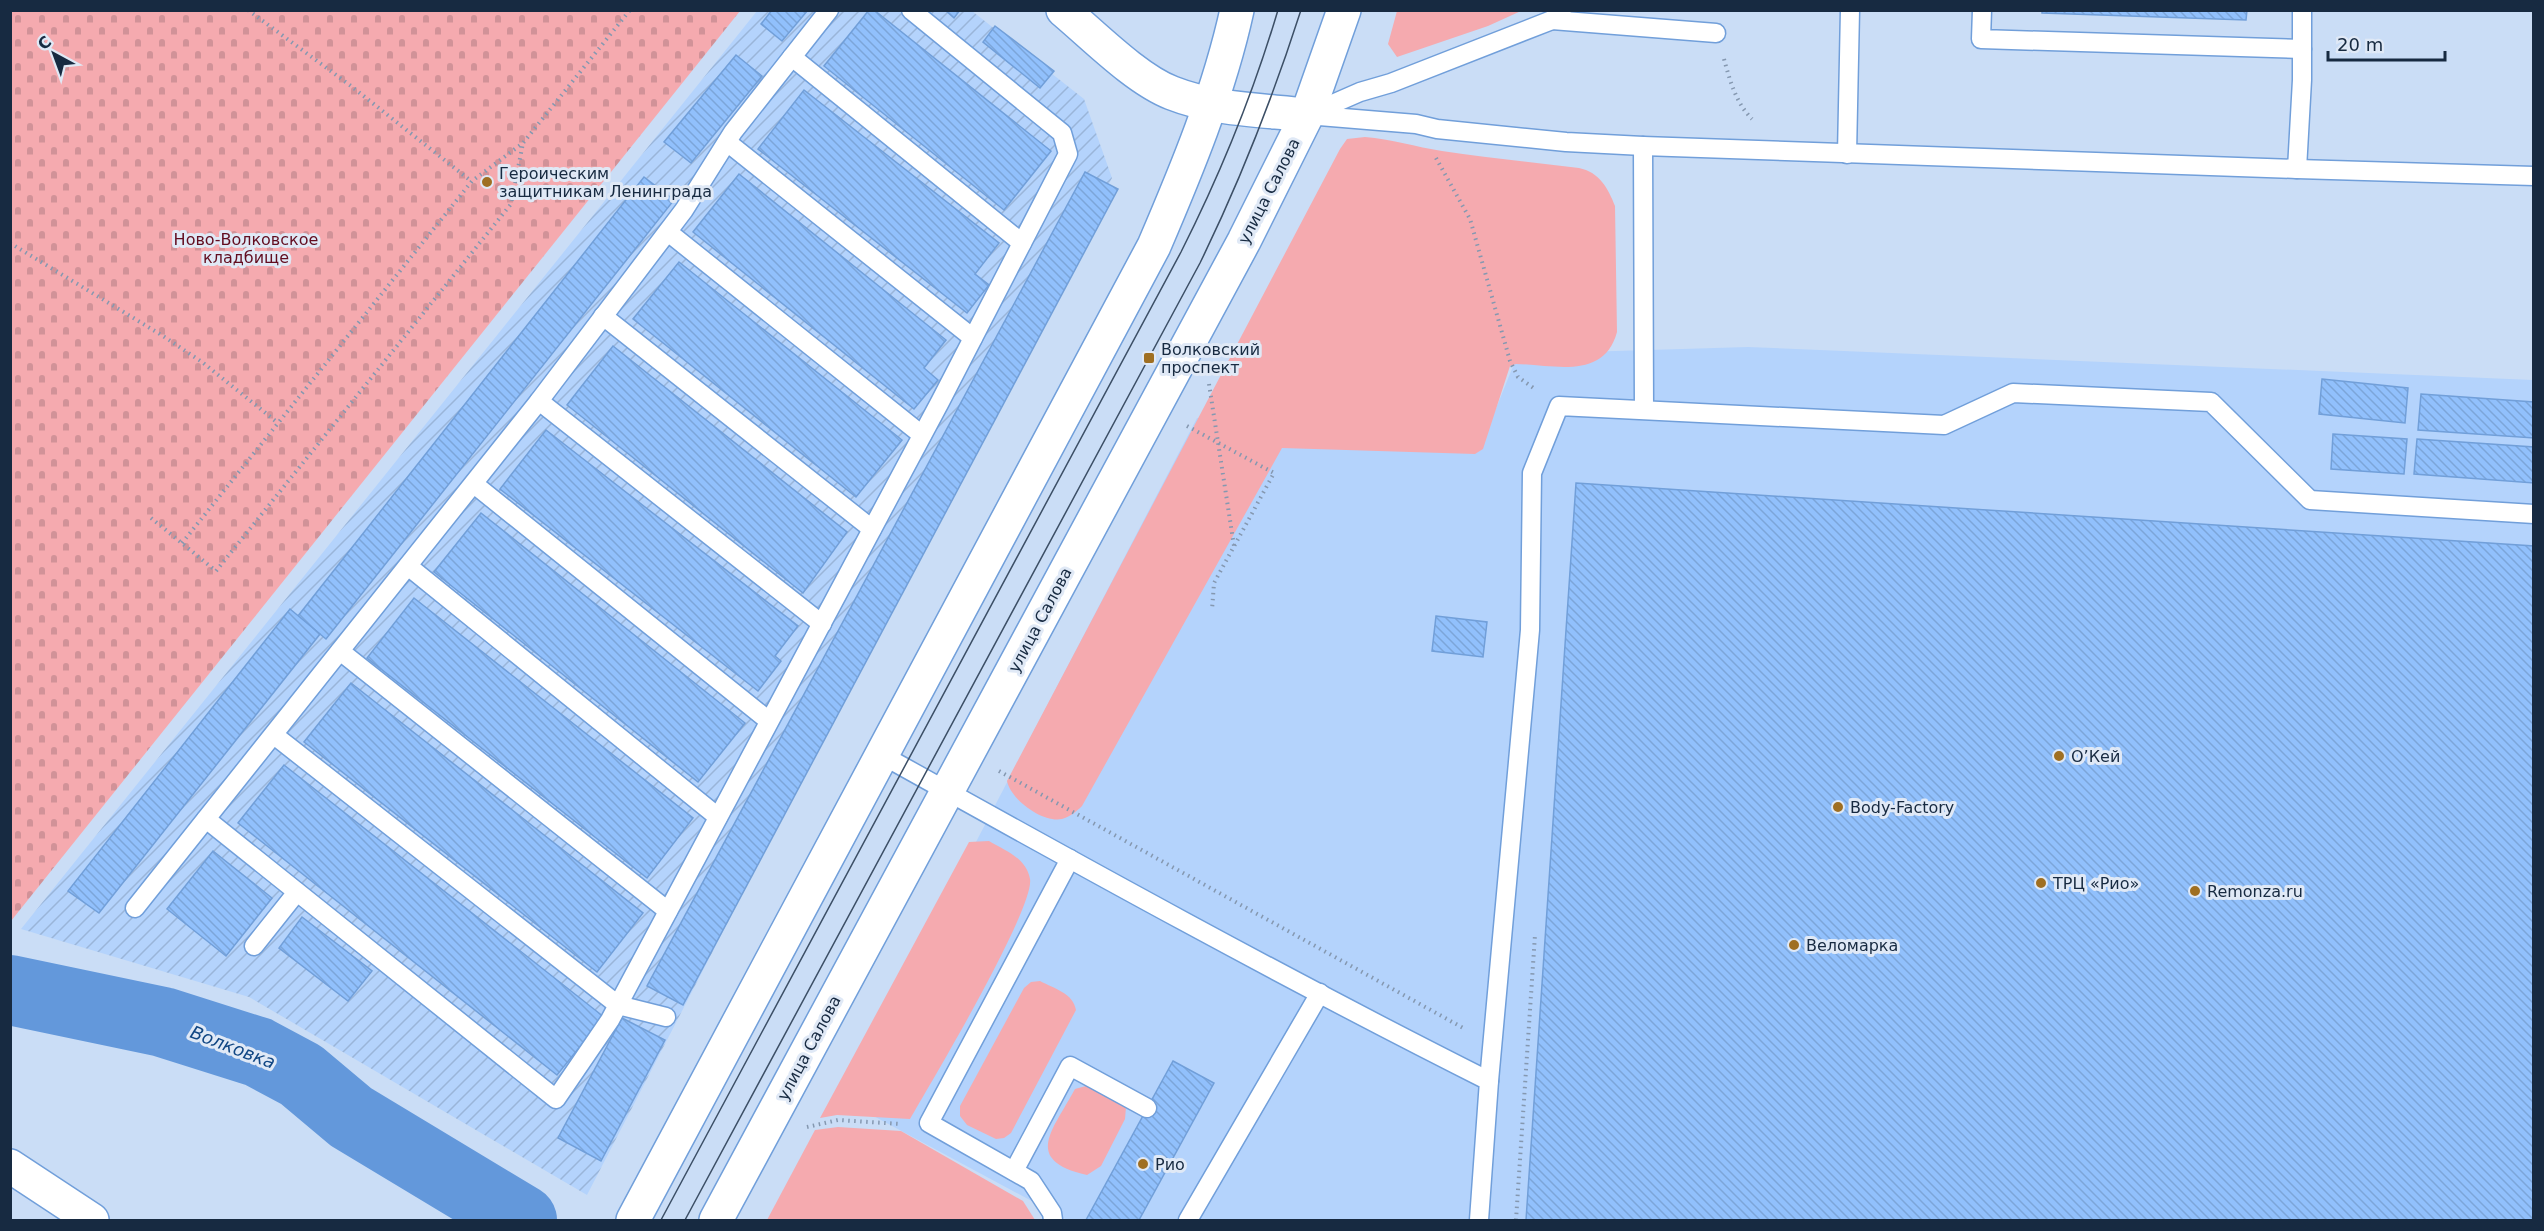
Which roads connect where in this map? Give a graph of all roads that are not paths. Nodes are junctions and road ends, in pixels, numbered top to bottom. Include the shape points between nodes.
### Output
1 (829, 10) edge
2 (911, 10) edge
3 (1063, 10) edge
4 (1237, 10) edge
5 (1344, 10) edge
6 (1850, 10) edge
7 (1982, 10) edge
8 (2302, 10) edge
9 (1557, 15) edge
10 (1716, 33) road end
11 (2302, 49) junction
12 (792, 57) junction
13 (1210, 105) junction
14 (1307, 115) junction
15 (727, 142) junction
16 (1643, 146) junction
17 (1847, 154) junction
18 (2296, 169) junction
19 (2534, 176) edge
20 (668, 232) junction
21 (1022, 243) junction
22 (603, 316) junction
23 (973, 338) junction
24 (539, 401) junction
25 (1644, 409) junction
26 (922, 435) junction
27 (474, 484) junction
28 (2534, 514) edge
29 (872, 530) junction
30 (408, 566) junction
31 (822, 624) junction
32 (340, 651) junction
33 (769, 721) junction
34 (274, 735) junction
35 (882, 755) junction
36 (948, 791) junction
37 (718, 817) junction
38 (206, 819) junction
39 (1070, 859) junction
40 (297, 892) junction
41 (135, 908) dead end
42 (668, 911) junction
43 (254, 946) dead end
44 (1320, 993) junction
45 (618, 1005) junction
46 (666, 1017) dead end
47 (1490, 1081) junction
48 (1147, 1108) dead end
49 (10, 1166) edge
50 (1014, 1171) junction
51 (640, 1207) edge
52 (92, 1221) edge
53 (716, 1221) edge
54 (1053, 1221) edge
55 (1188, 1221) edge
56 (1479, 1221) edge

1 - 12 lane
2 - 21 lane via 1062,133 1068,154
3 - 13 main road via 1147,79 1171,93
4 - 13 main road
5 - 14 main road, улица Салова
6 - 17 lane
7 - 11 lane via 1981,39
8 - 11 lane
9 - 10 lane
9 - 14 lane
11 - 18 lane
12 - 15 lane
12 - 21 lane
13 - 14 main road
13 - 35 main road via 1154,246
14 - 16 lane
14 - 36 main road, улица Салова via 1244,241
15 - 20 lane
15 - 23 lane
16 - 17 lane
16 - 25 lane
17 - 18 lane
18 - 19 lane
20 - 22 lane
20 - 26 lane
21 - 23 lane
22 - 24 lane
22 - 29 lane
23 - 26 lane
24 - 27 lane
24 - 31 lane
25 - 28 lane via 1944,425 2013,393 2211,402 2310,500
25 - 47 lane via 1559,406 1532,473 1530,630
26 - 29 lane
27 - 30 lane
27 - 33 lane
29 - 31 lane
30 - 32 lane
30 - 37 lane
31 - 33 lane
32 - 34 lane
32 - 42 lane
33 - 37 lane
34 - 38 lane
34 - 45 lane
35 - 36 lane
35 - 51 main road
36 - 39 lane
36 - 53 main road, улица Салова
37 - 42 lane
38 - 40 lane
38 - 41 lane
39 - 44 lane
39 - 50 lane via 928,1123
40 - 43 lane
40 - 45 lane via 556,1099
42 - 45 lane
44 - 47 lane
44 - 55 lane
45 - 46 lane
47 - 56 lane
48 - 50 lane via 1070,1066
49 - 52 main road
50 - 54 lane via 1031,1181

